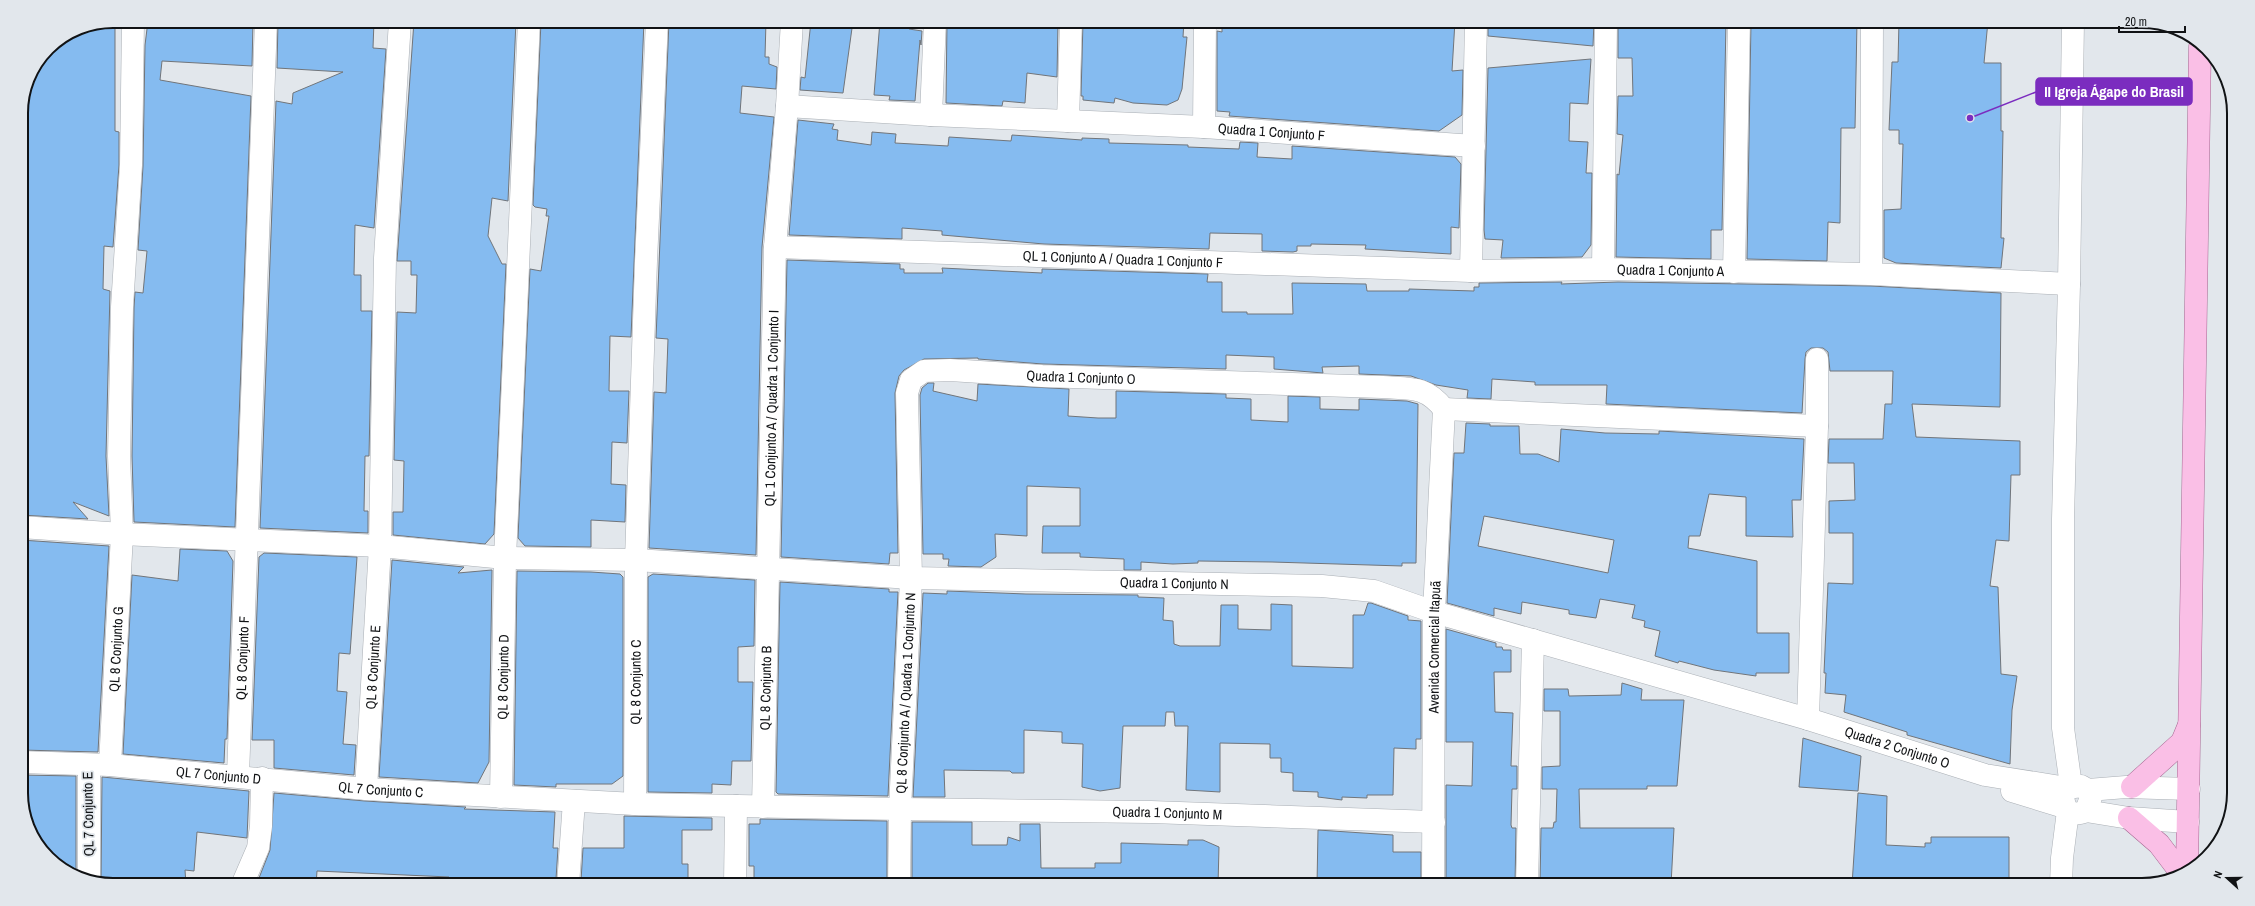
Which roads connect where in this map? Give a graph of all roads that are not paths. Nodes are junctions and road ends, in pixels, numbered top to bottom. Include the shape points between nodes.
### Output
1 (133, 28) edge
2 (266, 28) edge
3 (400, 28) edge
4 (529, 28) edge
5 (657, 28) edge
6 (792, 28) edge
7 (935, 28) edge
8 (1071, 28) edge
9 (1206, 28) edge
10 (1476, 28) edge
11 (1606, 28) edge
12 (1739, 28) edge
13 (1872, 28) edge
14 (2073, 28) edge
15 (2200, 51) edge
16 (787, 106) junction
17 (931, 116) junction
18 (1068, 122) junction
19 (1204, 127) junction
20 (1474, 146) junction
21 (775, 247) junction
22 (1602, 269) junction
23 (1471, 271) junction
24 (1734, 272) junction
25 (1871, 274) junction
26 (2069, 284) junction
27 (1817, 359) dead end
28 (1444, 409) junction
29 (1817, 426) junction
30 (28, 527) edge
31 (122, 534) junction
32 (245, 540) junction
33 (380, 546) junction
34 (505, 558) junction
35 (636, 560) junction
36 (768, 569) junction
37 (911, 578) junction
38 (1434, 612) junction
39 (1532, 640) junction
40 (1808, 719) junction
41 (2189, 725) junction
42 (28, 762) edge
43 (99, 765) junction
44 (238, 775) junction
45 (262, 778) junction
46 (2132, 787) junction
47 (366, 789) junction
48 (2189, 789) junction
49 (501, 797) junction
50 (2076, 799) junction
51 (574, 801) junction
52 (635, 804) junction
53 (736, 806) junction
54 (763, 806) junction
55 (900, 810) junction
56 (2129, 818) junction
57 (1434, 822) junction
58 (2188, 822) junction
59 (2187, 865) edge
60 (2178, 870) edge
61 (90, 874) edge
62 (245, 878) edge
63 (568, 878) edge
64 (735, 878) edge
65 (899, 878) edge
66 (1433, 878) edge
67 (1527, 878) edge
68 (2062, 878) edge
69 (2069, 878) edge

1 - 31 street, QL 8 Conjunto G via 131,166 122,307 119,456
2 - 32 street, QL 8 Conjunto F
3 - 33 street, QL 8 Conjunto E via 384,258
4 - 34 street, QL 8 Conjunto D
5 - 35 street, QL 8 Conjunto C
6 - 16 street, QL 1 Conjunto A / Quadra 1 Conjunto I
7 - 17 street
8 - 18 street
9 - 19 street
10 - 20 street
11 - 22 street
12 - 24 street
13 - 25 street
14 - 26 street
15 - 41 main road
16 - 17 street, Quadra 1 Conjunto F
16 - 21 street, QL 1 Conjunto A / Quadra 1 Conjunto I
17 - 18 street, Quadra 1 Conjunto F
18 - 19 street, Quadra 1 Conjunto F
19 - 20 street, Quadra 1 Conjunto F
20 - 23 street
21 - 23 street, QL 1 Conjunto A / Quadra 1 Conjunto F
21 - 36 street, QL 1 Conjunto A / Quadra 1 Conjunto I
22 - 23 street, Quadra 1 Conjunto A
22 - 24 street, Quadra 1 Conjunto A
24 - 25 street, Quadra 1 Conjunto A
25 - 26 street, Quadra 1 Conjunto A
26 - 50 street via 2063,519 2063,728
27 - 29 street
28 - 29 street
28 - 37 street, Quadra 1 Conjunto O via 1435,397 1420,390 924,371 911,380 906,393
28 - 38 street, Avenida Comercial Itapuã
29 - 40 street
30 - 31 street, Quadra 1 Conjunto N
31 - 32 street, Quadra 1 Conjunto N
31 - 43 street, QL 8 Conjunto G
32 - 33 street, Quadra 1 Conjunto N
32 - 44 street, QL 8 Conjunto F
33 - 34 street, Quadra 1 Conjunto N
33 - 47 street, QL 8 Conjunto E
34 - 35 street, Quadra 1 Conjunto N
34 - 49 street, QL 8 Conjunto D
35 - 36 street, Quadra 1 Conjunto N
35 - 52 street, QL 8 Conjunto C
36 - 37 street, Quadra 1 Conjunto N
36 - 54 street, QL 8 Conjunto B
37 - 38 street, Quadra 1 Conjunto N via 1322,586 1374,592
37 - 55 street, QL 8 Conjunto A / Quadra 1 Conjunto N
38 - 39 street, Quadra 1 Conjunto N
38 - 57 street, Avenida Comercial Itapuã
39 - 40 street, Quadra 2 Conjunto O
39 - 67 street
40 - 50 street, Quadra 2 Conjunto O via 1985,776
41 - 46 main road via 2182,742
41 - 48 main road
42 - 43 street, QL 7 Conjunto E
43 - 44 street, QL 7 Conjunto D
43 - 61 street, QL 7 Conjunto E
44 - 45 street, QL 7 Conjunto D
45 - 47 street, QL 7 Conjunto C
45 - 62 street, QL 7 Conjunto D via 258,848
46 - 48 street
46 - 50 street
47 - 49 street, QL 7 Conjunto C
48 - 58 main road
49 - 51 street, QL 7 Conjunto C
50 - 56 street
50 - 68 street via 2062,858
50 - 69 street via 2075,857
51 - 52 street, QL 7 Conjunto C
51 - 63 street
52 - 53 street
53 - 54 street, Quadra 1 Conjunto M
53 - 64 street
54 - 55 street, Quadra 1 Conjunto M
55 - 57 street, Quadra 1 Conjunto M via 1151,812
55 - 65 street, QL 8 Conjunto A / Quadra 1 Conjunto N
56 - 58 street
56 - 60 main road via 2159,844
57 - 66 street, Avenida Comercial Itapuã
58 - 59 main road

